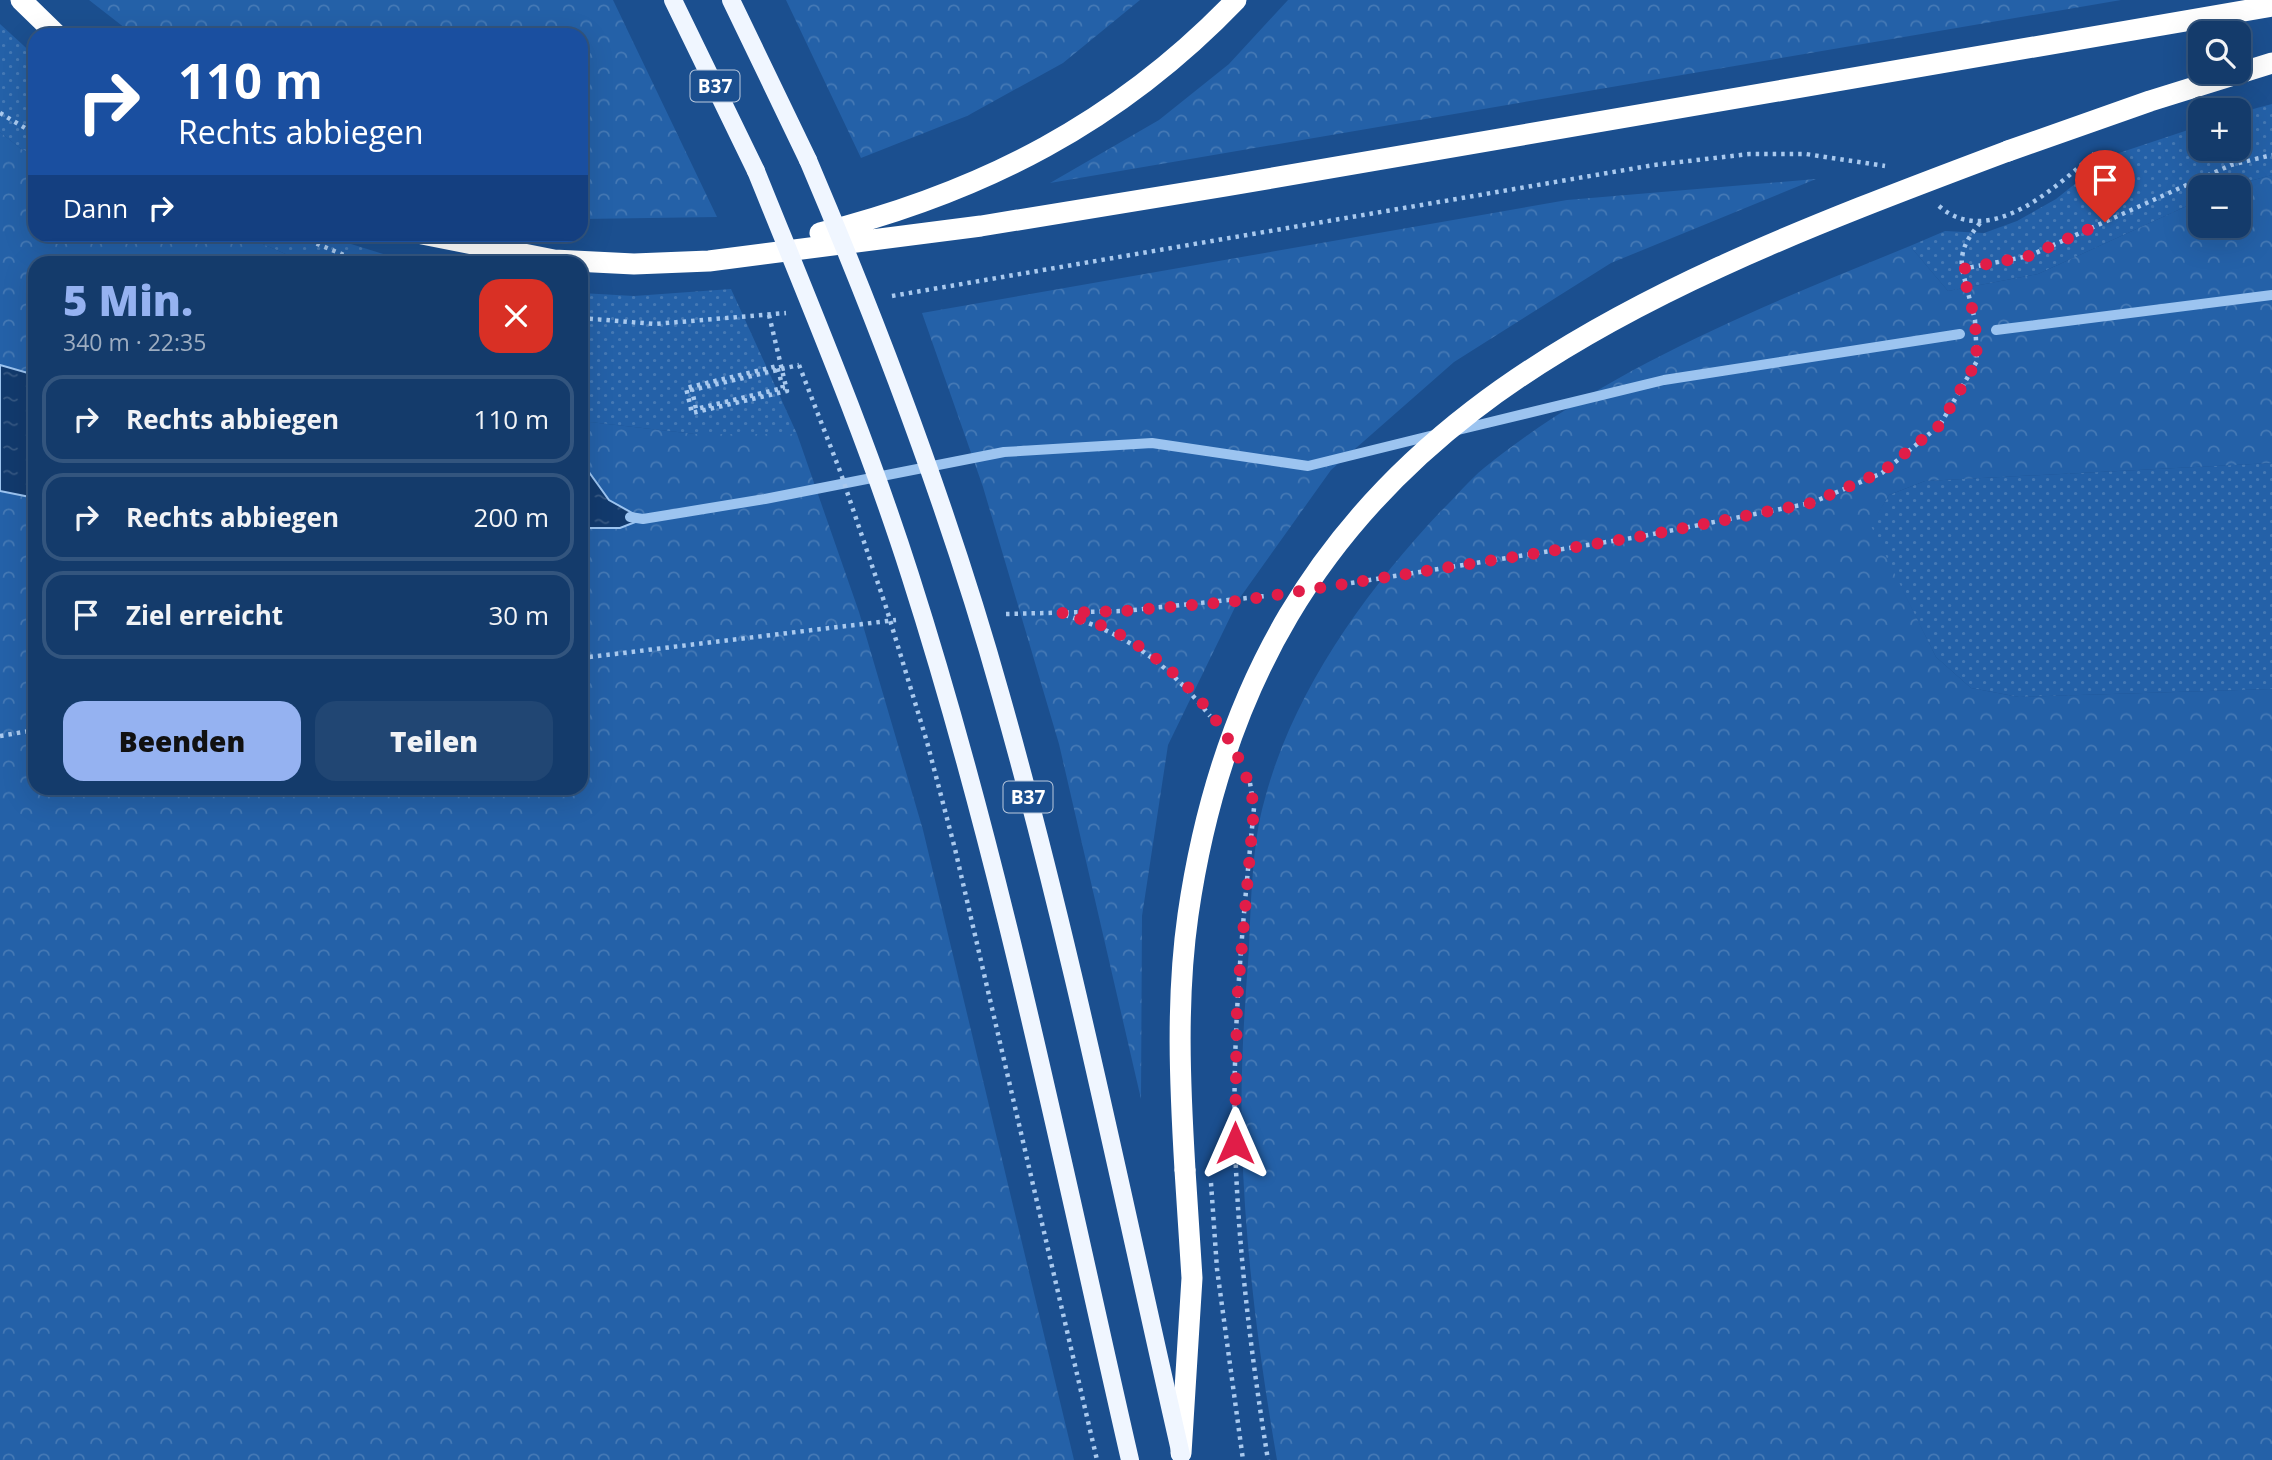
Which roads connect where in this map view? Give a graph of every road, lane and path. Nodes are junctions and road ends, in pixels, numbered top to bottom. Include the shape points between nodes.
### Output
1 (21, 0) edge
2 (673, 0) edge
3 (731, 0) edge
4 (1236, 0) edge
5 (2272, 6) edge
6 (50, 28) edge
7 (2272, 63) edge
8 (0, 113) edge
9 (28, 130) edge
10 (2102, 146) dead end
11 (2272, 155) edge
12 (1890, 168) dead end
13 (1929, 198) dead end
14 (1954, 200) dead end
15 (1928, 210) dead end
16 (1981, 223) junction
17 (312, 242) edge
18 (463, 242) edge
19 (346, 256) edge
20 (534, 256) edge
21 (709, 261) junction
22 (588, 262) edge
23 (1962, 269) junction
24 (891, 296) dead end
25 (796, 311) dead end
26 (769, 315) junction
27 (588, 319) edge
28 (1347, 583) dead end
29 (1279, 594) dead end
30 (1061, 613) junction
31 (993, 615) dead end
32 (899, 620) dead end
33 (588, 657) edge
34 (1215, 722) dead end
35 (28, 731) edge
36 (0, 736) edge
37 (1246, 774) dead end
38 (1210, 1179) dead end
39 (1182, 1457) edge
40 (1097, 1460) edge
41 (1130, 1460) edge
42 (1243, 1460) edge
43 (1268, 1460) edge

1 - 6 highway
2 - 41 main road, B37, bridge via 756,172 863,437 910,575 999,886
3 - 39 main road, B37, bridge via 808,160 893,370 1001,695 1048,876
4 - 21 highway via 1200,37 1130,94 1055,144 972,184 884,216
5 - 21 highway via 981,226
7 - 39 highway, bridge via 2008,150 1720,265 1595,328 1507,383 1423,449 1356,518 1295,602 1245,697 1209,804 1187,917 1180,1085 1192,1278
8 - 9 path
10 - 16 path via 2037,198
11 - 23 path via 2231,165 2029,256
12 - 24 path via 1806,154 1749,154 1654,165
13 - 16 path via 1962,221
14 - 15 path
16 - 23 path via 1966,240
17 - 19 path
18 - 20 highway
21 - 22 highway
23 - 28 path via 1975,320 1977,361 1940,425 1882,472 1811,503 1638,537
25 - 26 path
26 - 27 path via 655,324
26 - 40 path, bridge via 775,341 778,353 781,366 784,378 787,391 692,413 687,388 778,366 780,377 783,388 696,409 692,390 773,371 786,368 799,365 886,607 955,849
29 - 30 path
30 - 31 path
30 - 34 path via 1103,626 1142,649 1175,676
32 - 33 path
35 - 36 path
37 - 43 path via 1254,808 1237,1002 1235,1143 1242,1266
38 - 42 path, bridge via 1217,1269

